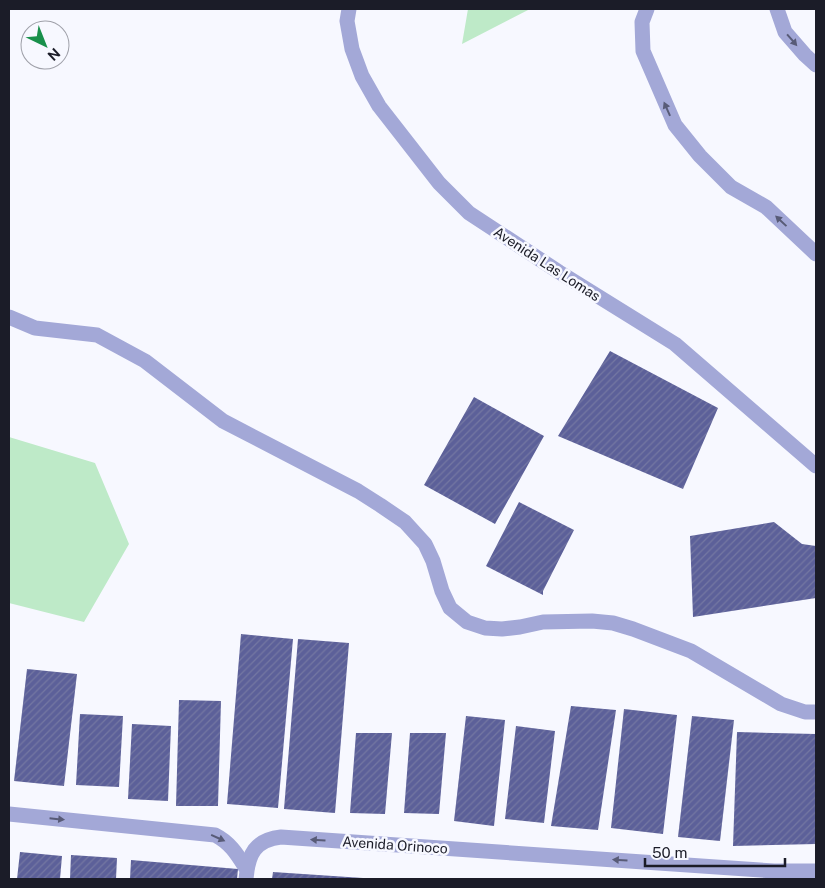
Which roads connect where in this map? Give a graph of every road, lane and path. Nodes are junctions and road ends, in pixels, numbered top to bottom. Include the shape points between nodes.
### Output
1 (349, 9) edge
2 (647, 9) edge
3 (777, 9) edge
4 (816, 65) edge
5 (816, 254) edge
6 (9, 317) edge
7 (816, 466) edge
8 (816, 712) edge
9 (9, 814) edge
10 (816, 871) edge
11 (247, 874) edge
12 (774, 875) edge

1 - 7 street, Avenida Las Lomas via 347,21 352,49 362,76 379,106 439,183 469,213 675,344
5 -> 2 street via 766,207 731,187 675,125 643,51 642,22
3 -> 4 street via 785,32
6 - 8 street via 35,328 98,336 145,361 223,421 380,505 405,522 425,544 450,608 467,622 502,629 543,622 613,623 691,651 781,704
9 -> 11 street, Avenida Orinoco via 215,835 234,850
10 - 12 street, Avenida Orinoco
12 -> 11 street, Avenida Orinoco via 281,837 262,842 256,848

